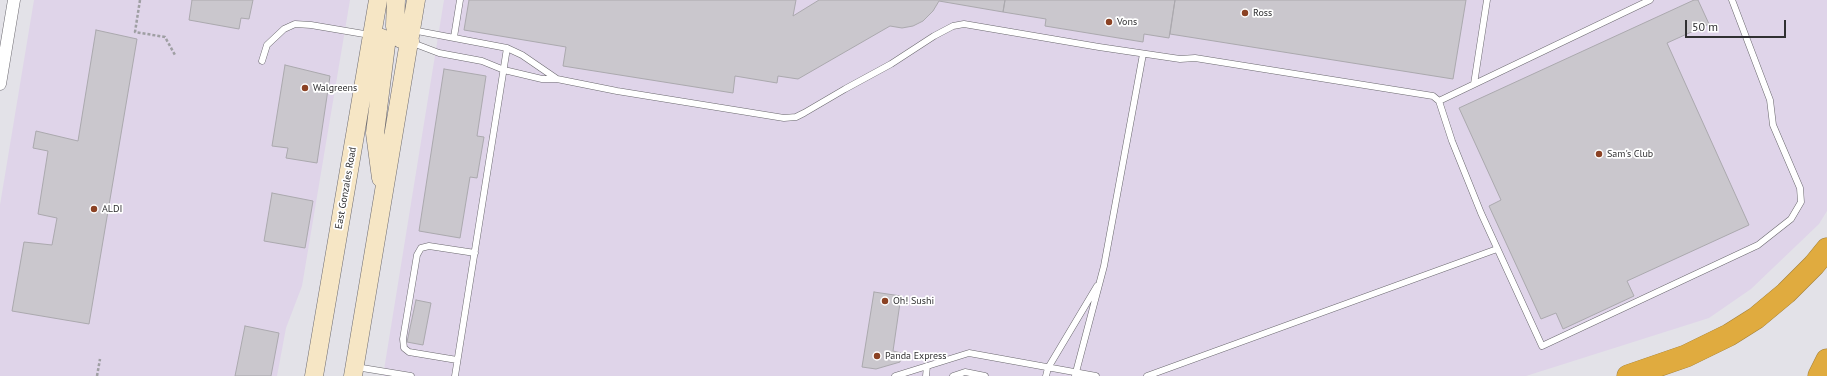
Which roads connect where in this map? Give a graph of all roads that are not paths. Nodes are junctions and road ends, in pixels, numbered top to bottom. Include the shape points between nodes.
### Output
1 (14, 0) edge
2 (378, 0) edge
3 (396, 0) edge
4 (416, 0) edge
5 (460, 0) edge
6 (1487, 0) edge
7 (1646, 0) edge
8 (1732, 0) edge
9 (372, 35) junction
10 (410, 36) junction
11 (454, 37) junction
12 (507, 48) junction
13 (1143, 54) junction
14 (262, 61) dead end
15 (504, 70) junction
16 (557, 79) junction
17 (0, 84) edge
18 (1474, 84) junction
19 (1439, 101) junction
20 (384, 192) junction
21 (1827, 248) edge
22 (1497, 249) junction
23 (475, 253) junction
24 (1098, 283) junction
25 (457, 360) junction
26 (1827, 360) edge
27 (927, 366) junction
28 (1048, 368) junction
29 (354, 371) edge
30 (1075, 374) edge
31 (403, 375) edge
32 (314, 376) edge
33 (411, 376) edge
34 (455, 376) edge
35 (895, 376) edge
36 (926, 376) edge
37 (953, 376) edge
38 (985, 376) edge
39 (1046, 376) edge
40 (1096, 376) edge
41 (1147, 376) edge
42 (1628, 376) edge
43 (1819, 376) edge

1 - 17 street
2 - 9 main road, East Gonzales Road
3 - 10 main road via 397,35 401,39
4 - 10 main road
5 - 11 lane
6 - 18 lane
7 - 18 lane
8 - 22 lane via 1770,100 1772,125 1800,188 1801,202 1791,219 1758,245 1542,346
9 - 14 lane via 311,24 295,24 284,29 267,45
9 - 20 main road via 382,38 386,45 375,133
9 - 32 main road, East Gonzales Road
10 - 11 lane
10 - 15 lane via 439,53 482,61
10 - 20 main road
11 - 12 lane
12 - 15 lane
12 - 16 lane
13 - 16 lane via 958,25 934,36 891,64 804,113 784,118
13 - 19 lane via 1180,59 1195,58 1391,88 1433,96
13 - 24 lane via 1104,266
15 - 16 lane via 542,79
15 - 23 lane
18 - 19 lane
19 - 22 lane via 1452,141
20 - 29 main road
21 - 42 highway via 1814,266 1756,318 1729,335 1686,356
22 - 41 lane
23 - 25 lane
23 - 25 lane via 429,246 421,248 417,255 404,331 404,348 409,352
24 - 28 lane
24 - 30 lane
25 - 34 lane
26 - 43 highway
27 - 28 lane via 969,353
27 - 35 lane
27 - 36 lane
28 - 30 lane
28 - 39 lane
29 - 31 lane
30 - 40 lane
31 - 33 lane
37 - 38 lane via 965,372

